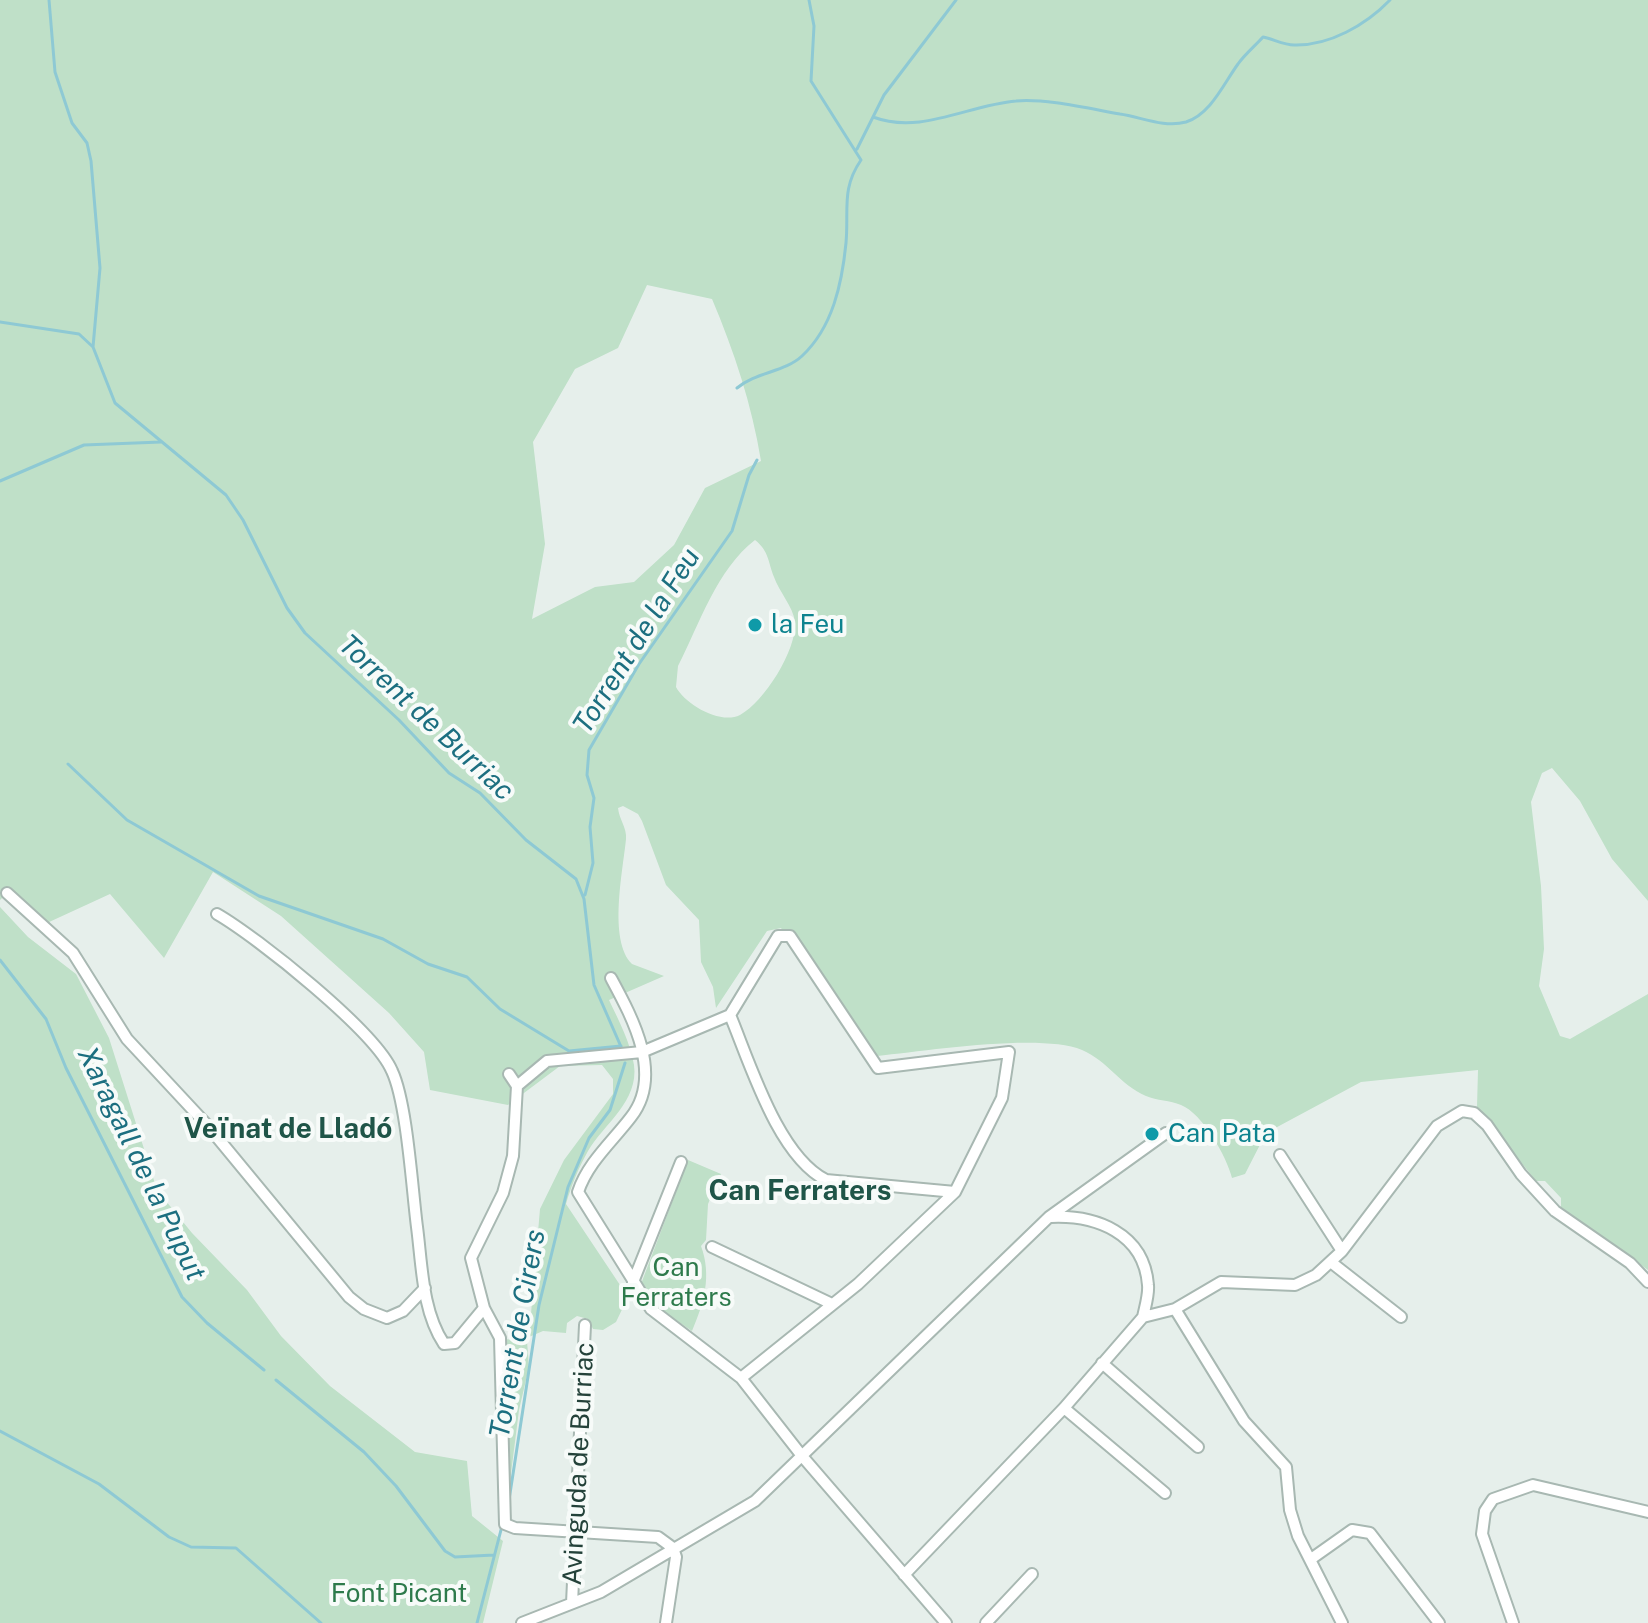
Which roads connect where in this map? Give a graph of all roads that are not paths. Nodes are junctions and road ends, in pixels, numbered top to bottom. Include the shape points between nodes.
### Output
1 (7, 893) dead end
2 (217, 914) dead end
3 (611, 978) dead end
4 (730, 1015) junction
5 (642, 1052) junction
6 (509, 1074) dead end
7 (517, 1086) junction
8 (1166, 1133) dead end
9 (1280, 1155) dead end
10 (681, 1162) dead end
11 (955, 1192) junction
12 (1049, 1217) junction
13 (712, 1247) dead end
14 (1342, 1251) junction
15 (1332, 1263) junction
16 (633, 1282) junction
17 (1648, 1282) edge
18 (425, 1288) junction
19 (832, 1304) junction
20 (484, 1308) junction
21 (1175, 1309) junction
22 (1143, 1317) junction
23 (1401, 1317) dead end
24 (585, 1325) dead end
25 (1102, 1363) junction
26 (741, 1378) junction
27 (1064, 1408) junction
28 (1198, 1447) dead end
29 (802, 1456) junction
30 (1165, 1493) dead end
31 (1648, 1512) edge
32 (576, 1533) junction
33 (673, 1548) junction
34 (1311, 1559) junction
35 (1032, 1574) dead end
36 (904, 1575) junction
37 (572, 1603) junction
38 (522, 1623) edge
39 (666, 1623) edge
40 (946, 1623) edge
41 (986, 1623) edge
42 (1342, 1623) edge
43 (1439, 1623) edge
44 (1513, 1623) edge

1 - 18 street via 73,953 127,1039 207,1125 349,1297 387,1318 403,1311
2 - 18 street via 302,977 370,1041 393,1071
3 - 5 street
4 - 5 street
4 - 11 street via 778,1126 811,1173 826,1180
4 - 11 street via 778,936 790,936 878,1068 1009,1052 1002,1098
5 - 7 street via 547,1061
5 - 16 street via 640,1100 584,1174 578,1192
6 - 7 street
7 - 20 street via 503,1193 471,1258
8 - 12 street
9 - 14 street
10 - 16 street
11 - 19 street
12 - 22 street via 1100,1221 1138,1252 1148,1285
12 - 29 street
13 - 19 street
14 - 15 street
14 - 17 street via 1437,1126 1453,1114 1469,1111 1487,1125 1555,1211 1630,1263
15 - 21 street via 1295,1285 1221,1282
15 - 23 street
16 - 26 street via 651,1309
18 - 20 street via 444,1344 455,1343
19 - 26 street
20 - 32 street via 500,1338 505,1524
21 - 22 street
21 - 34 street via 1244,1421 1286,1467 1290,1510
22 - 25 street
24 - 32 street, Avinguda de Burriac
25 - 27 street
25 - 28 street
26 - 29 street
27 - 30 street
27 - 36 street
29 - 33 street via 755,1501
29 - 36 street
31 - 44 street via 1533,1485 1493,1499 1485,1511 1482,1534
32 - 33 street via 658,1537
32 - 37 street, Avinguda de Burriac
33 - 37 street via 601,1592
33 - 39 street
34 - 42 street
34 - 43 street via 1352,1530 1370,1533
35 - 41 street
36 - 40 street
37 - 38 street

